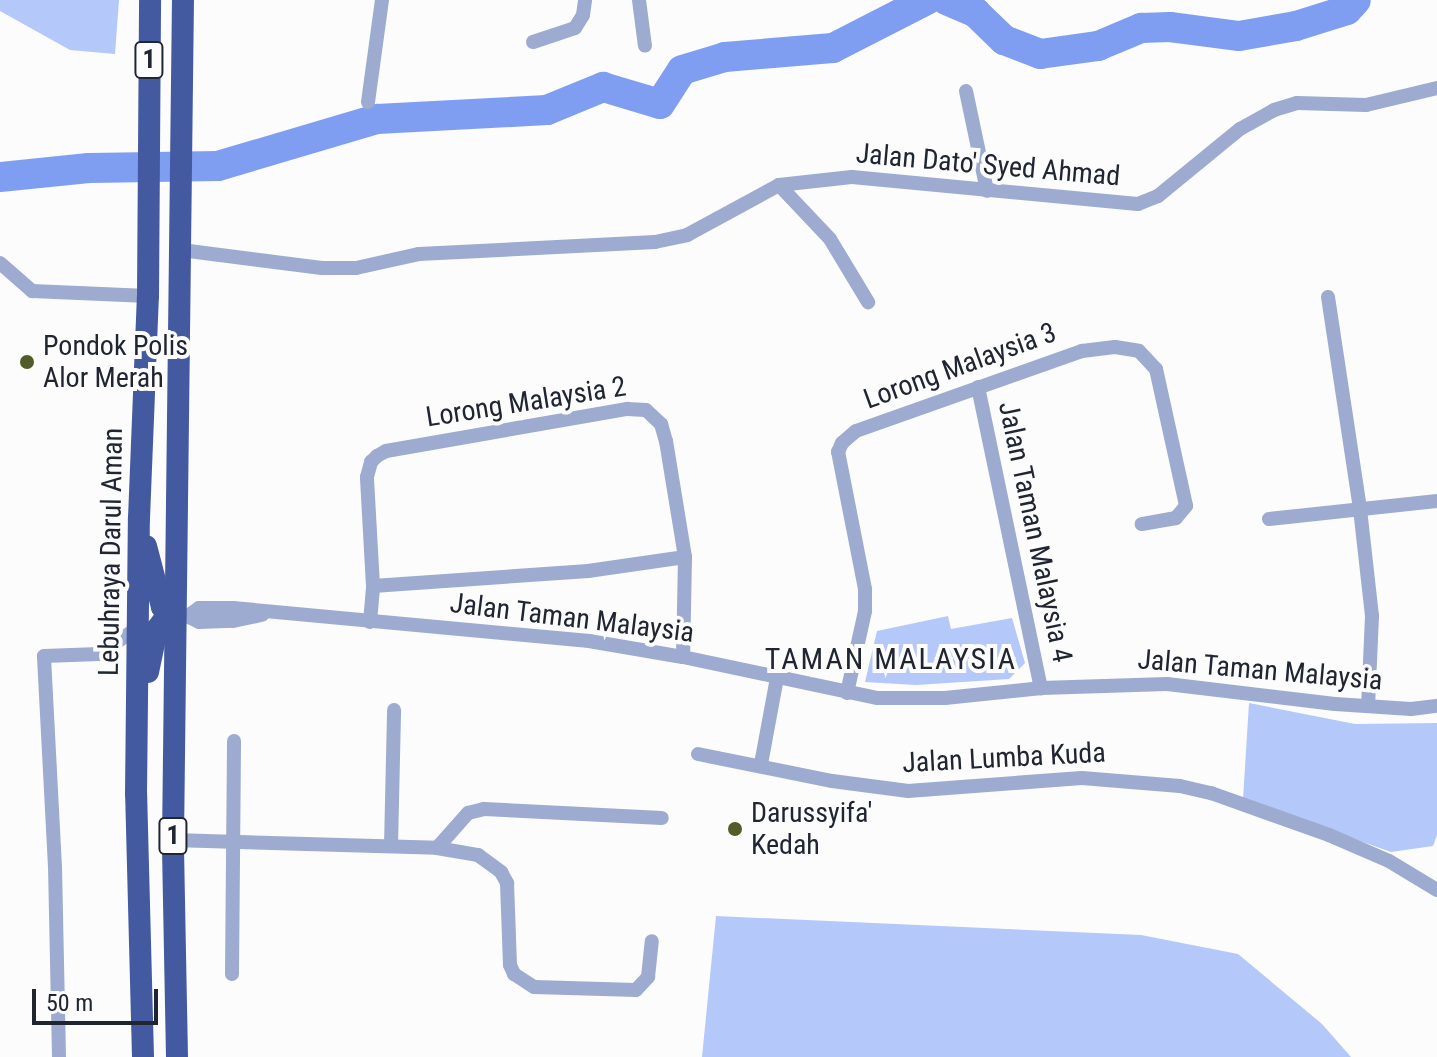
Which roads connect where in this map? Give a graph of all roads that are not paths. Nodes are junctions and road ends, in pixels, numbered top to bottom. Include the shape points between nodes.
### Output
1 (150, 0) edge
2 (183, 0) edge
3 (382, 0) edge
4 (585, 0) edge
5 (639, 0) edge
6 (533, 42) dead end
7 (645, 46) dead end
8 (1437, 88) edge
9 (966, 91) dead end
10 (368, 102) dead end
11 (779, 185) junction
12 (987, 191) junction
13 (181, 250) junction
14 (0, 263) edge
15 (148, 296) junction
16 (1328, 297) dead end
17 (868, 302) dead end
18 (978, 387) junction
19 (1437, 501) edge
20 (1360, 509) junction
21 (139, 518) junction
22 (1269, 519) dead end
23 (1142, 524) dead end
24 (685, 557) junction
25 (373, 586) junction
26 (178, 614) junction
27 (370, 622) junction
28 (139, 627) junction
29 (683, 657) junction
30 (777, 678) junction
31 (1041, 688) junction
32 (847, 693) junction
33 (1368, 706) junction
34 (1437, 706) edge
35 (394, 710) dead end
36 (138, 718) junction
37 (234, 741) dead end
38 (698, 754) dead end
39 (761, 764) junction
40 (662, 818) dead end
41 (173, 840) junction
42 (234, 842) junction
43 (391, 846) junction
44 (437, 848) junction
45 (1437, 890) edge
46 (652, 941) dead end
47 (232, 974) dead end
48 (59, 1057) edge
49 (143, 1057) edge
50 (177, 1057) edge

1 - 15 highway, Lebuhraya Darul Aman / 1
2 - 13 highway, 1
3 - 10 street
4 - 6 street via 575,28
5 - 7 street
8 - 12 street, Jalan Dato' Syed Ahmad via 1366,105 1297,103 1274,110 1240,129 1147,202
9 - 12 street
11 - 12 street, Jalan Dato' Syed Ahmad via 852,177
11 - 13 street, Jalan Dato' Syed Ahmad via 687,235 655,242 419,254 356,268
11 - 17 street via 830,239
13 - 26 highway, 1
14 - 15 street via 32,291
15 - 21 highway, Lebuhraya Darul Aman / 1
16 - 20 street
18 - 23 street, Lorong Malaysia 3 via 1100,347 1126,348 1150,359 1186,506 1176,518
18 - 31 street, Jalan Taman Malaysia 4
18 - 32 street, Lorong Malaysia 3 via 856,431 842,443 839,464 865,589
19 - 20 street
20 - 22 street
20 - 33 street via 1373,642
21 - 26 highway via 159,597
21 - 28 highway, Lebuhraya Darul Aman / 1
24 - 25 street via 588,571
24 - 25 street, Lorong Malaysia 2 via 661,424 646,410 627,409 377,456 367,477
24 - 29 street, Lorong Malaysia 2
25 - 27 street, Lorong Malaysia 2
26 - 27 street, Jalan Taman Malaysia via 199,608
26 - 36 highway via 157,629
26 - 41 highway, 1
27 - 29 street, Jalan Taman Malaysia via 589,641
28 - 36 highway, Lebuhraya Darul Aman / 1
28 - 48 street via 99,654 44,656
29 - 30 street, Jalan Taman Malaysia
30 - 32 street, Jalan Taman Malaysia
30 - 39 street
31 - 32 street, Jalan Taman Malaysia via 914,699
31 - 33 street, Jalan Taman Malaysia via 1167,684
33 - 34 street, Jalan Taman Malaysia
35 - 43 street
36 - 49 highway, Lebuhraya Darul Aman / 1
37 - 42 street
38 - 39 street, Jalan Lumba Kuda
39 - 45 street, Jalan Lumba Kuda via 908,791 1069,778 1180,786 1329,835 1389,861
40 - 44 street via 484,809 468,813
41 - 42 street
41 - 50 highway, 1
42 - 43 street
42 - 47 street
43 - 44 street
44 - 46 street via 478,855 501,872 507,883 510,965 534,987 636,990 648,977

